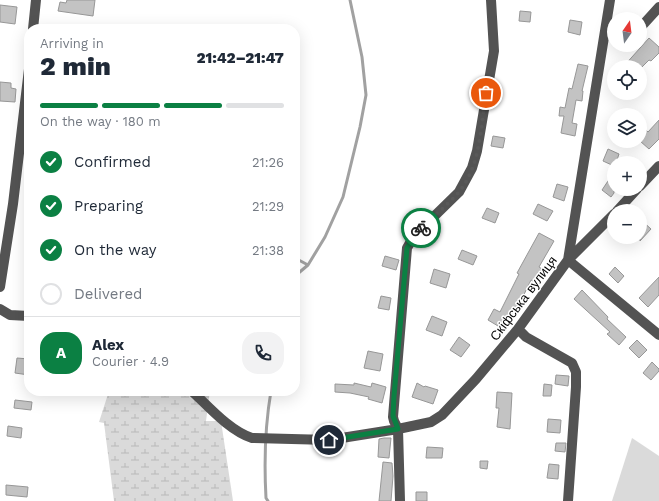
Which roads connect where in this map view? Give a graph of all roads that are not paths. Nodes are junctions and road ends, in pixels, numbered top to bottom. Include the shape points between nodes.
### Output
1 (36, 0) edge
2 (491, 0) edge
3 (610, 0) edge
4 (659, 7) edge
5 (610, 12) edge
6 (647, 20) edge
7 (34, 24) edge
8 (607, 47) edge
9 (24, 109) edge
10 (659, 166) edge
11 (647, 179) edge
12 (631, 196) edge
13 (623, 204) edge
14 (607, 221) edge
15 (568, 260) junction
16 (0, 287) edge
17 (0, 309) edge
18 (24, 316) edge
19 (518, 329) junction
20 (658, 331) edge
21 (198, 396) edge
22 (398, 429) junction
23 (400, 501) edge
24 (568, 501) edge

1 - 7 street
2 - 22 street via 494,51 472,168 459,192 414,236 407,248 393,416
3 - 5 street, Скіфська вулиця
4 - 6 street
8 - 15 street, Скіфська вулиця
9 - 16 street
10 - 11 street
12 - 13 street
14 - 15 street
15 - 19 street, Скіфська вулиця
15 - 20 street
17 - 18 street via 10,315
19 - 22 street, Скіфська вулиця via 442,415 430,422
19 - 24 street via 526,337 572,363 576,372
21 - 22 street, Скіфська вулиця via 242,435 252,438 329,440
22 - 23 street

